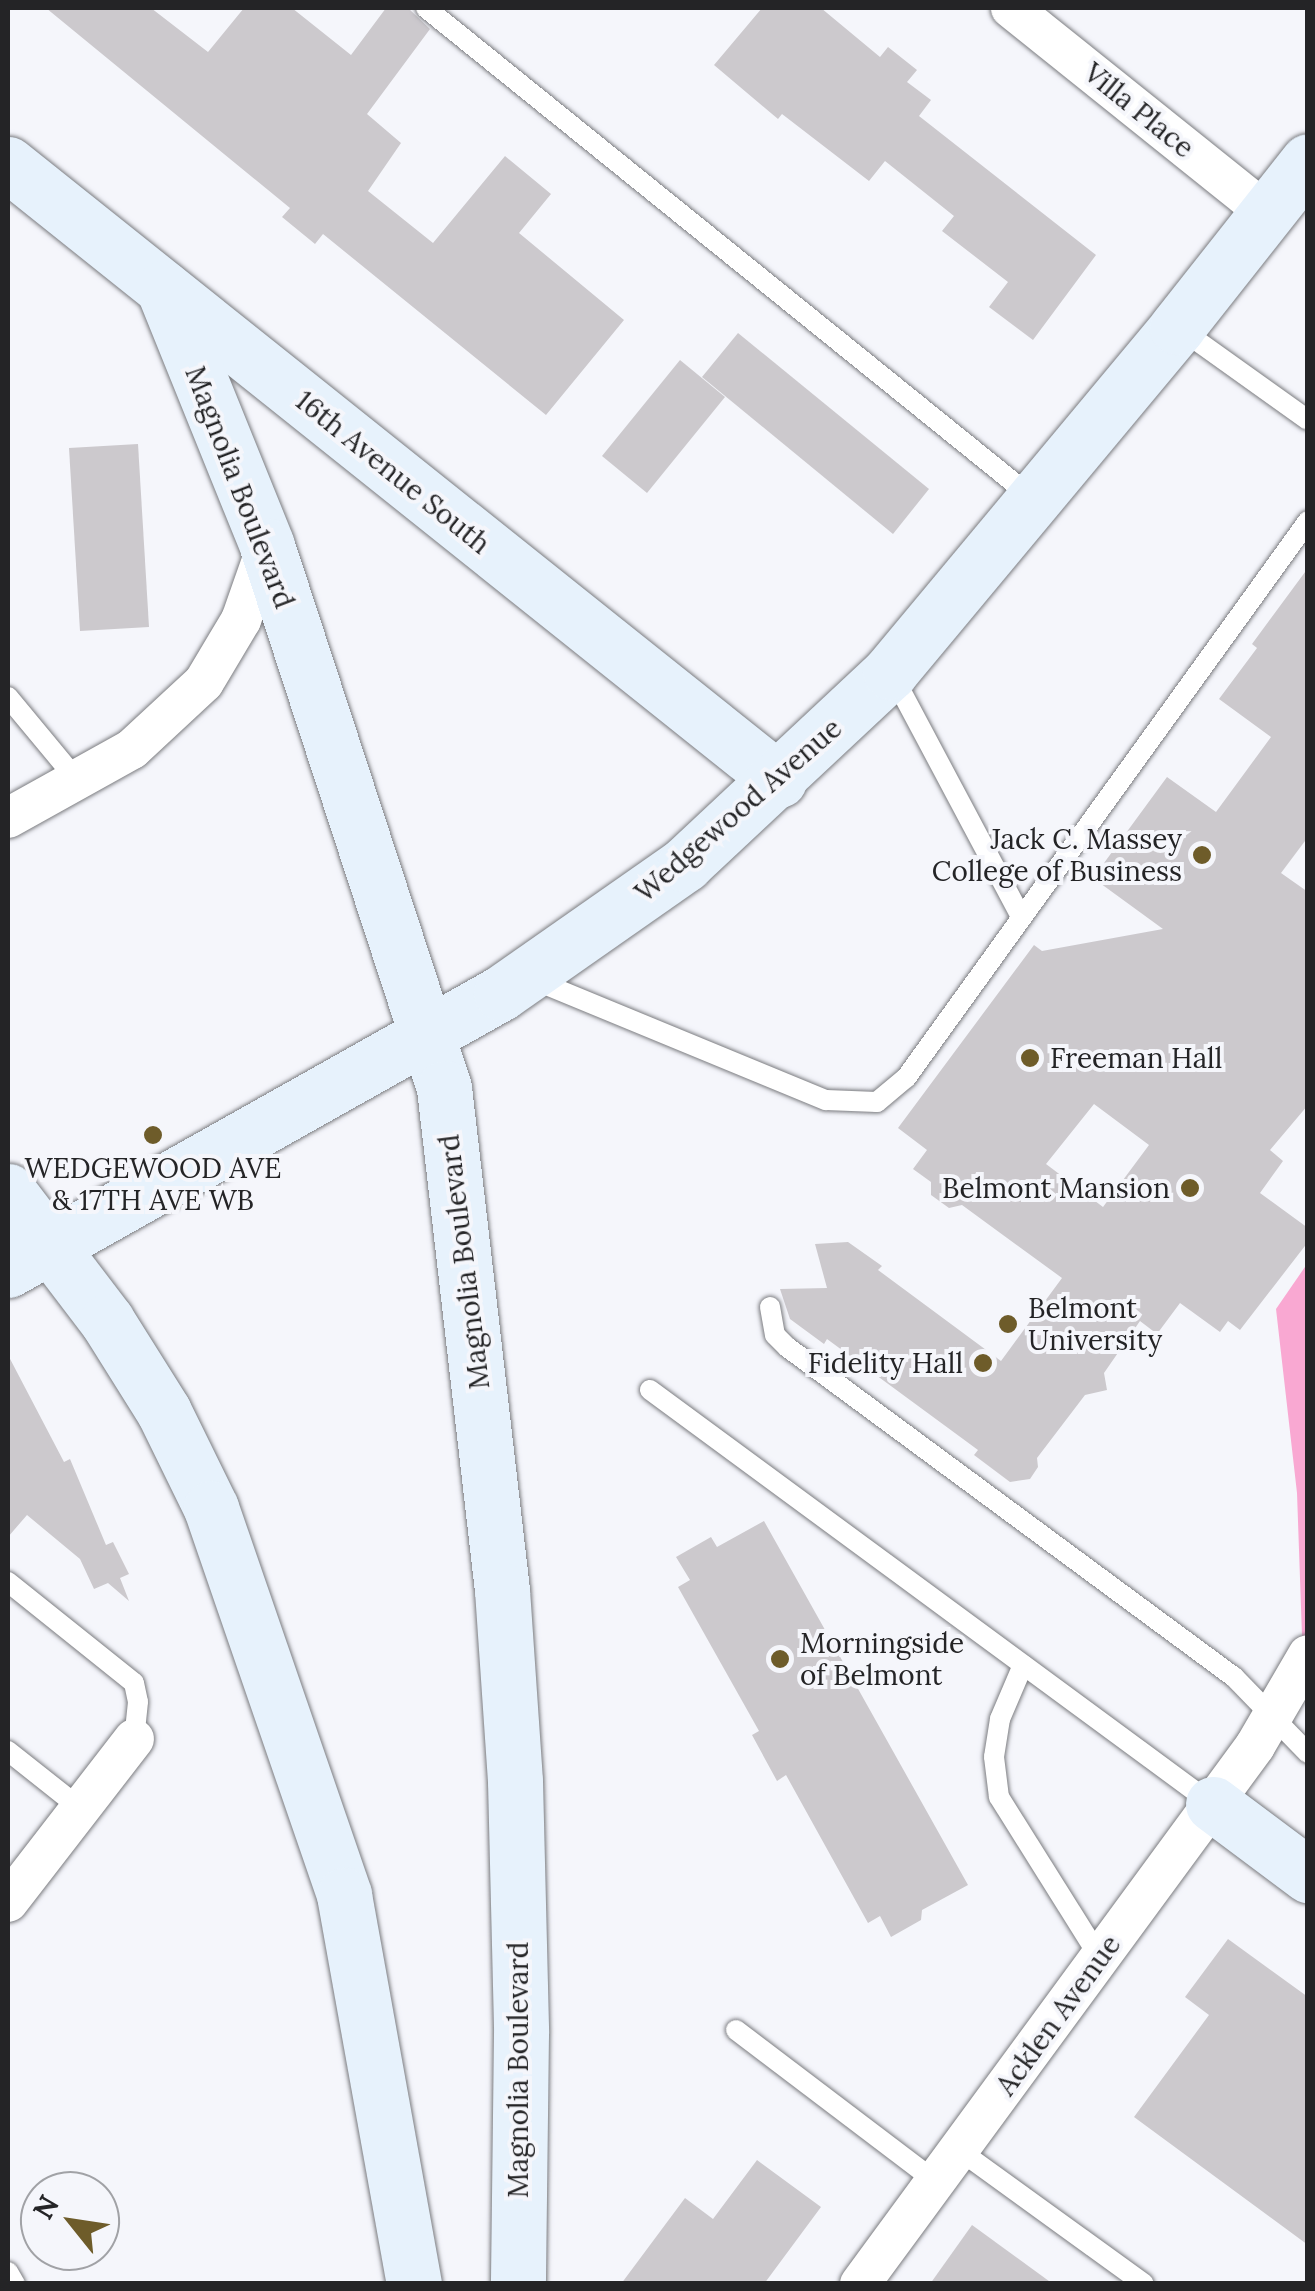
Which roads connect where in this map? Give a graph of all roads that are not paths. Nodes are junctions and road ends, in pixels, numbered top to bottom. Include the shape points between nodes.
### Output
1 (426, 8) edge
2 (1012, 8) edge
3 (1308, 161) edge
4 (8, 164) edge
5 (1267, 214) junction
6 (163, 288) junction
7 (1177, 327) junction
8 (1308, 420) edge
9 (1035, 500) junction
10 (1308, 521) edge
11 (266, 546) junction
12 (890, 672) junction
13 (8, 697) edge
14 (76, 780) junction
15 (779, 780) junction
16 (8, 818) edge
17 (1021, 917) junction
18 (526, 976) junction
19 (423, 1034) junction
20 (8, 1190) edge
21 (29, 1256) edge
22 (770, 1307) dead end
23 (650, 1390) dead end
24 (8, 1582) edge
25 (1308, 1655) edge
26 (1022, 1665) junction
27 (1262, 1732) junction
28 (134, 1739) joint
29 (8, 1751) edge
30 (1308, 1754) edge
31 (1212, 1804) junction
32 (80, 1808) junction
33 (1308, 1875) edge
34 (8, 1902) edge
35 (1100, 1958) junction
36 (736, 2030) dead end
37 (948, 2166) junction
38 (8, 2272) edge
39 (14, 2284) edge
40 (414, 2284) edge
41 (518, 2284) edge
42 (860, 2284) edge
43 (1144, 2284) edge

1 - 9 lane
2 - 5 street, Villa Place
3 - 5 main road, Wedgewood Avenue
4 - 6 main road, 16th Avenue South
5 - 7 main road, Wedgewood Avenue
6 - 11 main road, Magnolia Boulevard
6 - 15 main road, 16th Avenue South
7 - 8 lane
7 - 9 main road, Wedgewood Avenue
9 - 12 main road, Wedgewood Avenue
10 - 17 lane
11 - 14 street via 241,620 204,682 146,739
11 - 19 main road, Magnolia Boulevard
12 - 15 main road, Wedgewood Avenue
12 - 17 lane
13 - 14 lane
14 - 16 street
15 - 18 main road, Wedgewood Avenue via 685,864
17 - 18 lane via 906,1078 878,1102 826,1100
18 - 19 main road, Wedgewood Avenue
19 - 21 main road, Wedgewood Avenue
19 - 41 main road, Magnolia Boulevard via 444,1088 502,1590 521,2032
20 - 21 main road
21 - 40 main road via 164,1412 211,1508 344,1895
22 - 27 lane via 775,1335 787,1347 1234,1678
23 - 26 lane
24 - 28 lane via 134,1683
25 - 27 street, Acklen Avenue
26 - 31 lane
26 - 35 lane via 1000,1719 994,1757 999,1798
27 - 30 lane
27 - 31 street, Acklen Avenue
28 - 32 street
29 - 32 lane
31 - 33 main road
31 - 35 street, Acklen Avenue
32 - 34 street
35 - 37 street, Acklen Avenue
36 - 37 lane
37 - 42 street, Acklen Avenue
37 - 43 lane
38 - 39 lane

